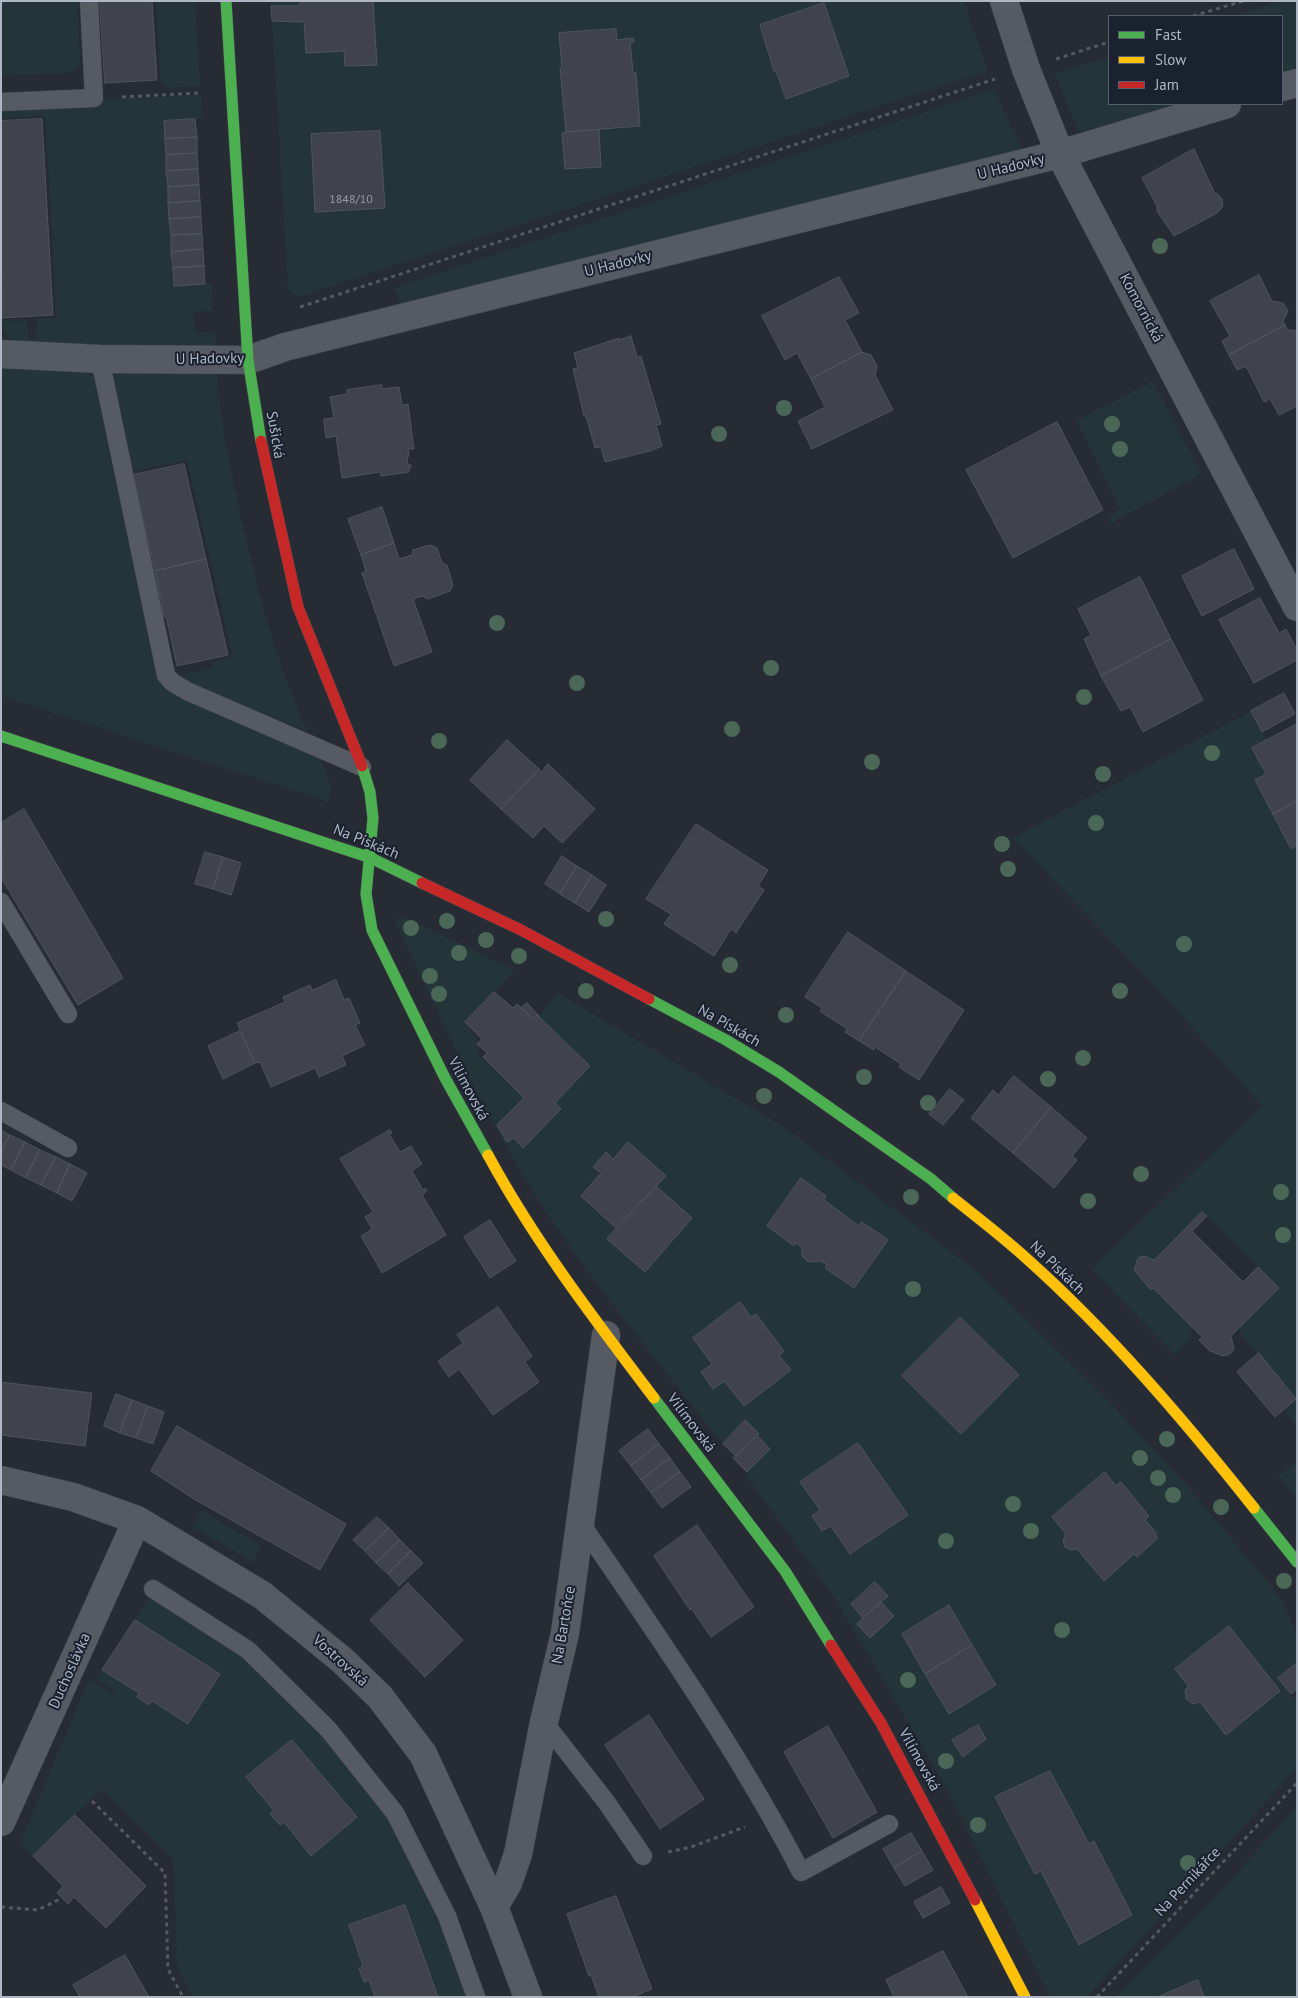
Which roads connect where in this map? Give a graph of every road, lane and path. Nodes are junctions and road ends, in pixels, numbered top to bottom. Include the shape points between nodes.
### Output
1 (89, 1) edge
2 (226, 1) edge
3 (1004, 1) edge
4 (1243, 1) edge
5 (1195, 15) edge
6 (1108, 42) edge
7 (1026, 69) junction
8 (1297, 83) edge
9 (1283, 88) edge
10 (166, 95) dead end
11 (94, 98) junction
12 (1, 102) edge
13 (1223, 105) edge
14 (1060, 154) junction
15 (294, 309) dead end
16 (1, 354) edge
17 (100, 359) junction
18 (248, 360) junction
19 (1297, 607) edge
20 (1, 736) edge
21 (362, 767) junction
22 (371, 858) junction
23 (1, 902) edge
24 (68, 1014) dead end
25 (1, 1111) edge
26 (68, 1148) dead end
27 (606, 1335) junction
28 (1, 1480) edge
29 (137, 1520) junction
30 (580, 1522) junction
31 (1297, 1562) edge
32 (153, 1589) dead end
33 (544, 1722) junction
34 (1297, 1783) edge
35 (92, 1801) dead end
36 (772, 1817) junction
37 (1, 1822) edge
38 (889, 1824) dead end
39 (643, 1856) joint
40 (62, 1898) dead end
41 (1, 1907) edge
42 (494, 1907) junction
43 (183, 1997) edge
44 (476, 1997) edge
45 (528, 1997) edge
46 (1025, 1997) edge
47 (1097, 1997) edge

1 - 11 lane
2 - 18 street, Sušická
3 - 7 street, Komornická
4 - 5 path
6 - 7 path
7 - 14 street, Komornická
7 - 15 path
8 - 9 street
10 - 11 path
11 - 12 lane
13 - 14 street, U Hadovky
14 - 18 street, U Hadovky via 285,347
14 - 19 street, Komornická
16 - 17 street, U Hadovky
17 - 18 street, U Hadovky
17 - 21 lane via 166,675 186,691
18 - 21 street, Sušická via 266,470 298,607
20 - 22 street, Na Pískách
21 - 22 street, Sušická via 370,792 373,818
22 - 27 street, Vilímovská via 366,894 372,930 388,964 445,1078 517,1209
22 - 31 street, Na Pískách via 521,930 726,1040 831,1107 931,1179 1027,1259 1120,1351 1208,1450
23 - 24 lane
25 - 26 lane
27 - 30 street, Na Bartoňce
27 - 46 street, Vilímovská via 785,1572 881,1722
28 - 29 street, Vostrovská via 73,1497
29 - 37 street, Duchoslávka
29 - 42 street, Vostrovská via 262,1596 342,1660 380,1697 423,1754
30 - 33 street, Na Bartoňce via 565,1633
30 - 36 lane via 694,1689
32 - 44 lane via 248,1650 328,1729 389,1805 447,1916
33 - 39 lane via 607,1803
33 - 42 street, Na Bartoňce via 518,1854 508,1883
34 - 47 path, Na Pernikářce
35 - 43 path via 165,1873 168,1969
36 - 38 lane via 801,1872
36 - 39 path via 691,1847
40 - 41 path via 38,1910
42 - 45 street, Vostrovská

